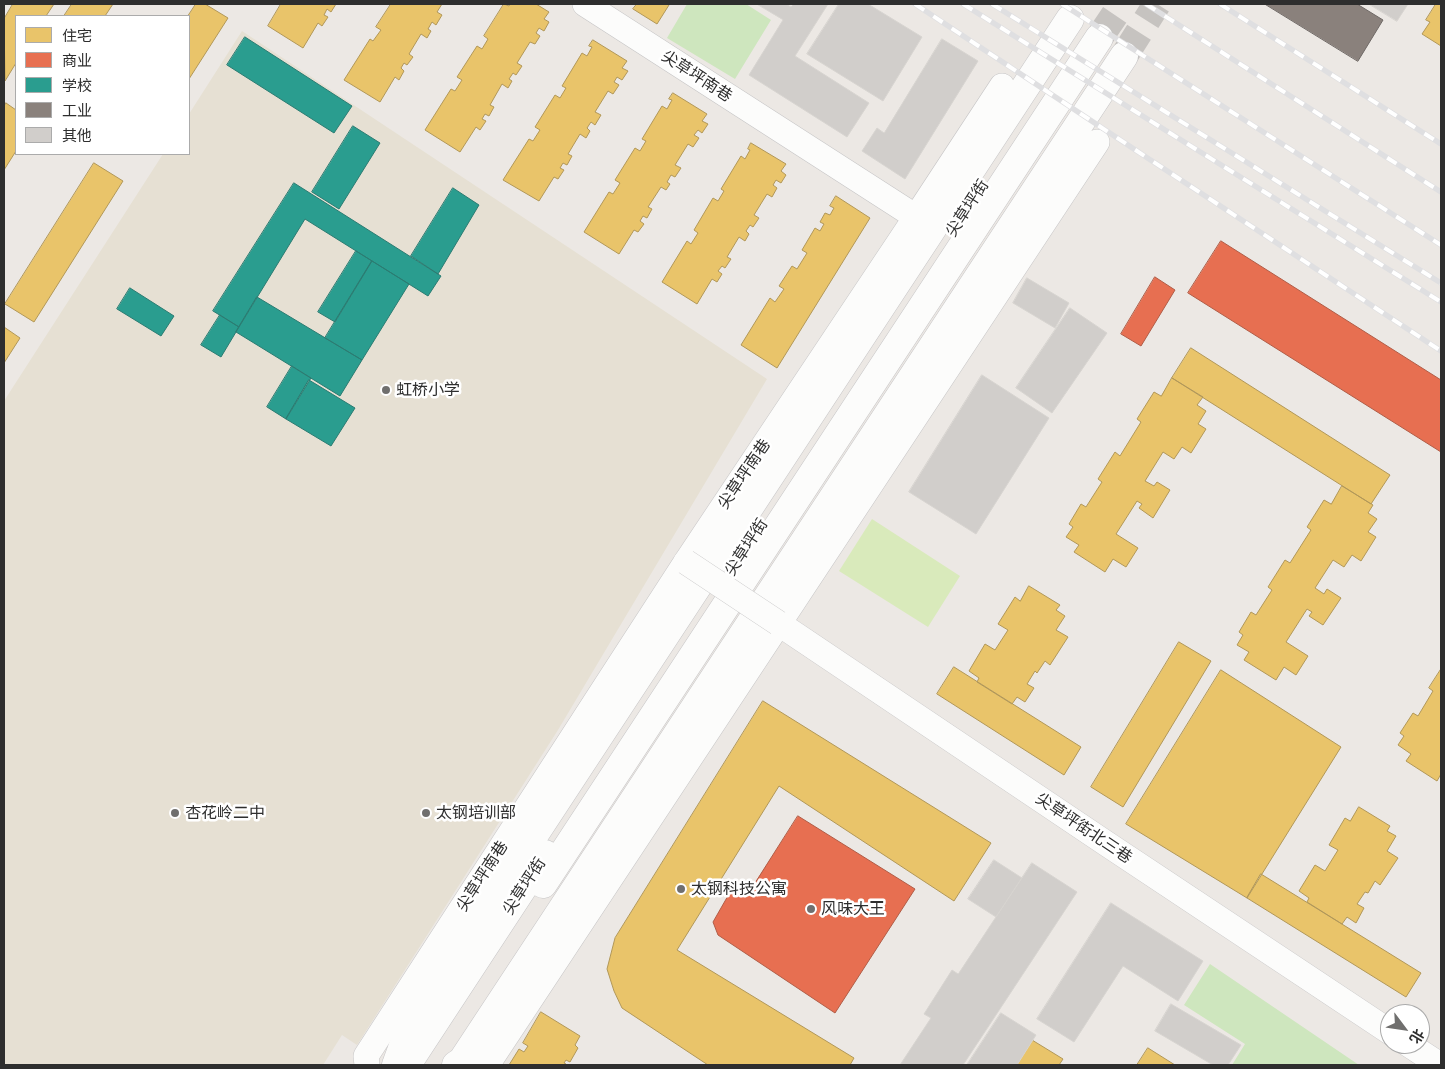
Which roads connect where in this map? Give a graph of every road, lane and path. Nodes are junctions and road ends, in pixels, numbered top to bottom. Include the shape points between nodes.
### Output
1 (585, 4) edge
2 (1084, 29) junction
3 (1124, 56) tunnel mouth
4 (1002, 86) dead end
5 (1097, 142) dead end
6 (916, 217) junction
7 (686, 562) junction
8 (778, 623) junction
9 (1380, 1025) edge
10 (1423, 1054) edge
11 (367, 1065) edge
12 (396, 1065) edge
13 (407, 1065) edge
14 (425, 1065) edge
15 (456, 1065) edge
16 (487, 1065) edge
17 (1440, 1065) edge

1 - 6 street, 尖草坪南巷
2 - 12 main road via 412,1021
2 - 13 main road, 尖草坪街
2 - 14 main road, 尖草坪街 via 939,280
3 - 15 main road via 479,1036
4 - 6 street
5 - 8 street
6 - 7 street, 尖草坪南巷
7 - 8 street, 尖草坪街北三巷, bridge
7 - 11 street, 尖草坪南巷 via 366,1056
8 - 9 street, 尖草坪街北三巷
8 - 16 street
10 - 17 street

